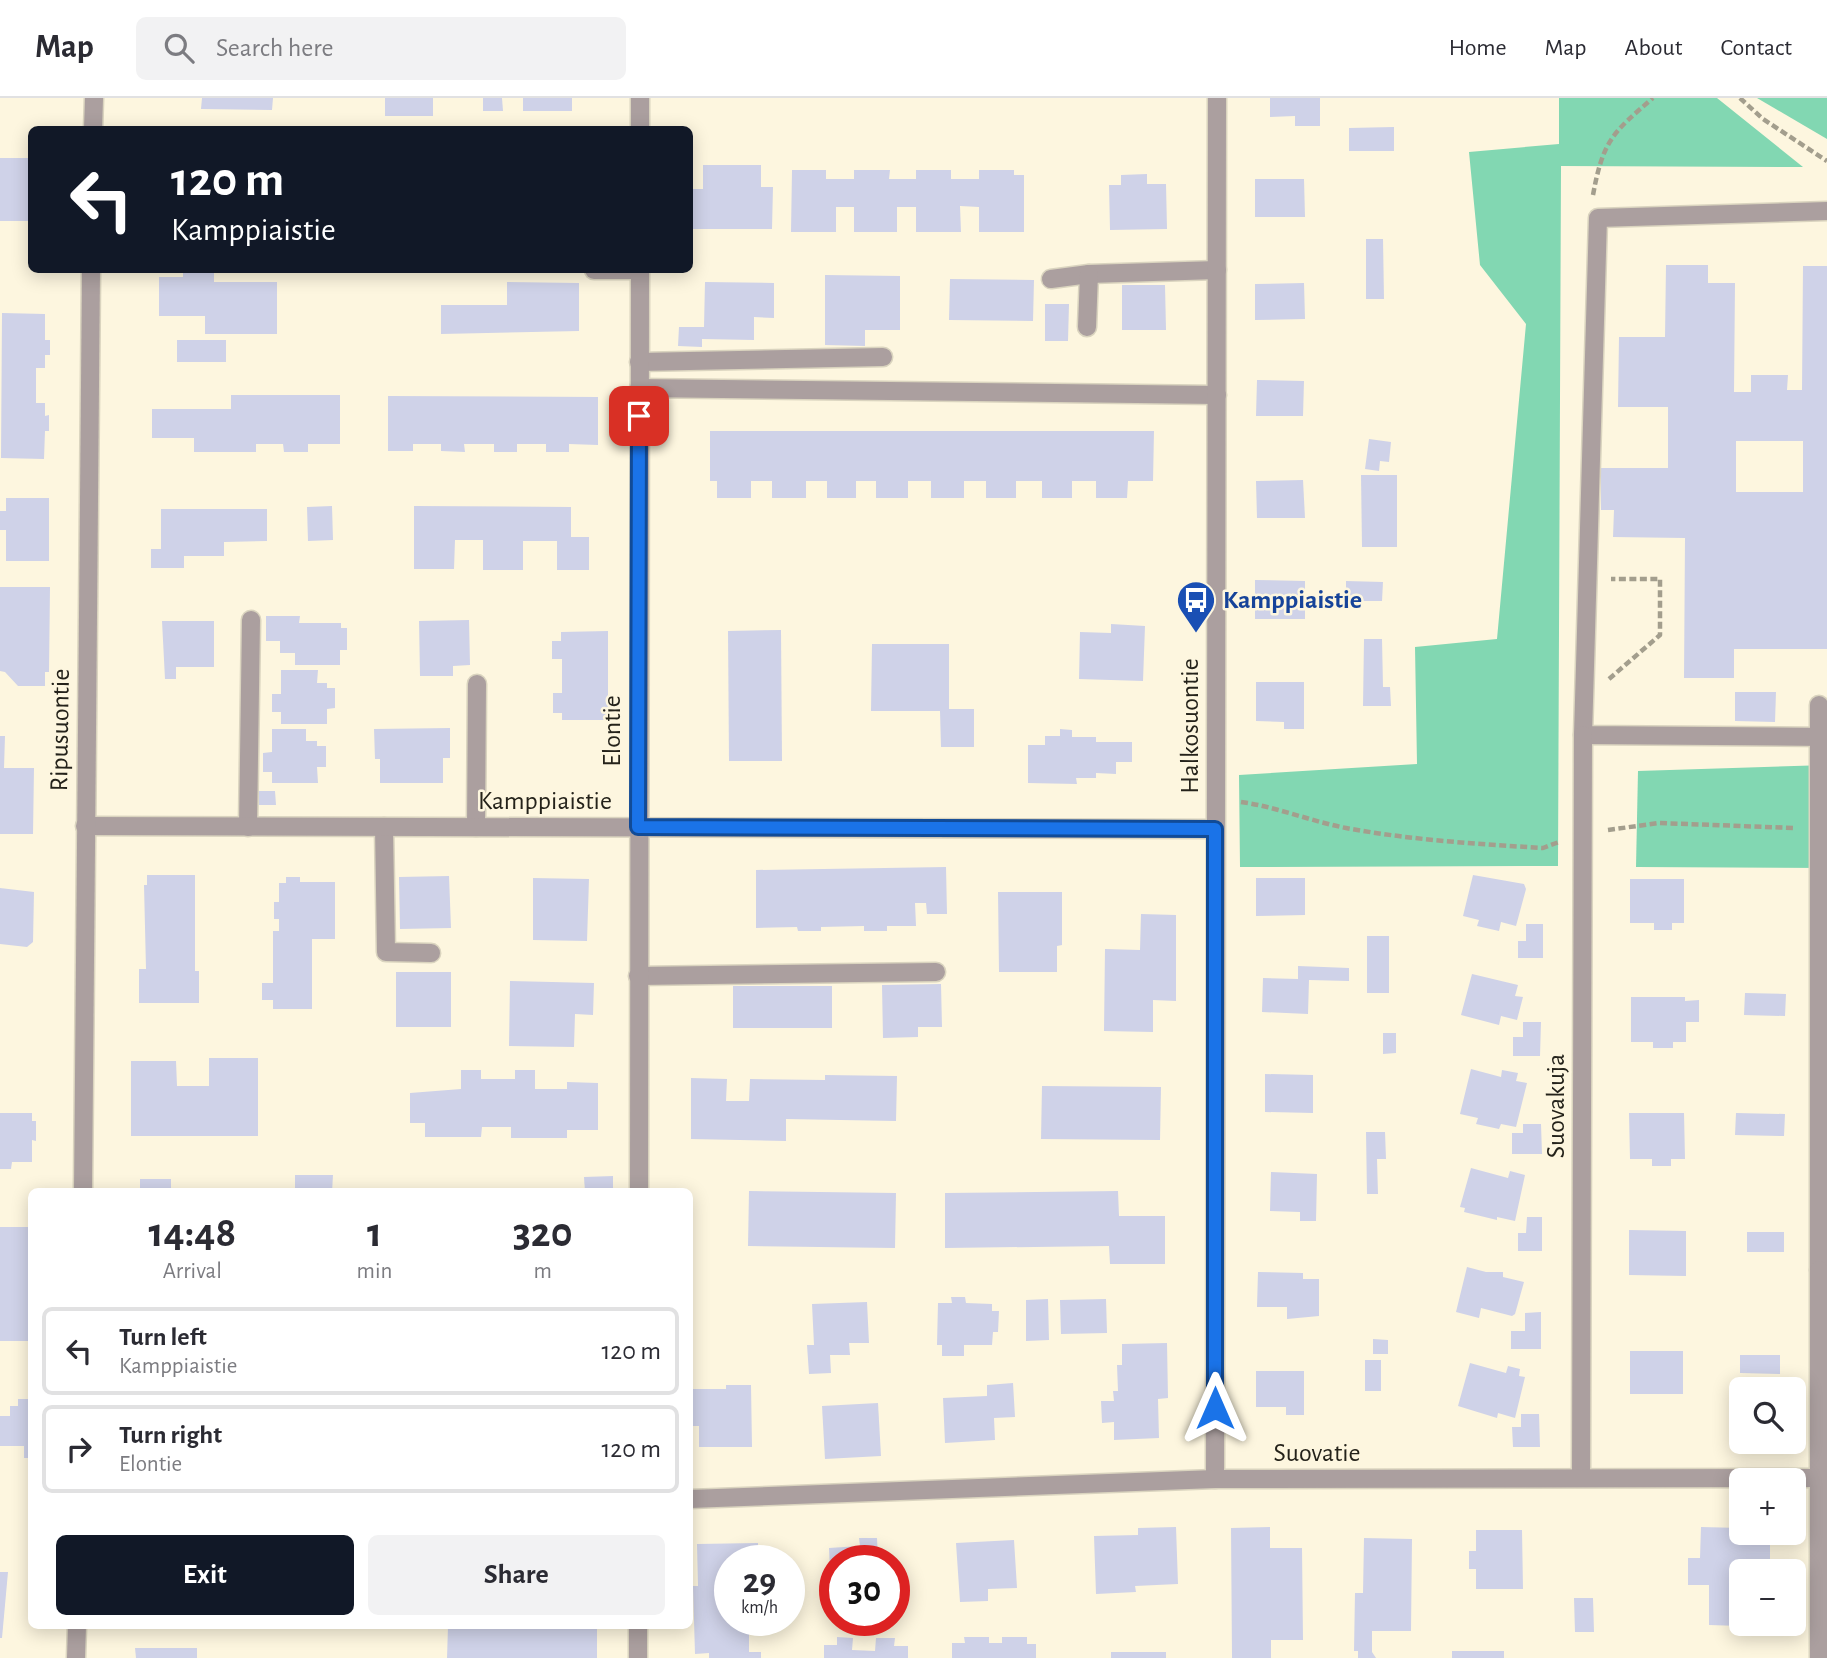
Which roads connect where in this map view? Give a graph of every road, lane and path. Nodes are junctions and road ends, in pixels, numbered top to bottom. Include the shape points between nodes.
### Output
1 (94, 98) edge
2 (640, 98) edge
3 (1217, 98) edge
4 (1653, 98) edge
5 (1740, 98) edge
6 (93, 126) edge
7 (640, 126) edge
8 (1827, 161) edge
9 (1827, 211) edge
10 (1598, 218) junction
11 (1217, 270) junction
12 (91, 273) edge
13 (640, 273) edge
14 (1089, 274) junction
15 (1051, 279) dead end
16 (1087, 327) dead end
17 (883, 357) dead end
18 (639, 362) junction
19 (639, 388) junction
20 (1217, 395) junction
21 (1588, 579) junction
22 (251, 620) dead end
23 (477, 684) dead end
24 (1584, 699) junction
25 (1819, 705) dead end
26 (1583, 735) junction
27 (1824, 737) edge
28 (1216, 798) junction
29 (85, 826) junction
30 (248, 827) junction
31 (384, 827) junction
32 (476, 827) junction
33 (638, 827) junction
34 (1215, 829) junction
35 (1818, 829) junction
36 (1583, 833) junction
37 (431, 953) dead end
38 (936, 972) dead end
39 (638, 976) junction
40 (83, 1188) edge
41 (639, 1188) edge
42 (1823, 1223) edge
43 (1581, 1477) junction
44 (1818, 1478) junction
45 (1215, 1479) junction
46 (693, 1499) edge
47 (76, 1629) edge
48 (638, 1629) edge
49 (76, 1658) edge
50 (638, 1658) edge
51 (1819, 1658) edge

1 - 6 street
2 - 7 street
3 - 11 street, Halkosuontie
4 - 10 path via 1611,136 1598,166 1593,198
5 - 8 path via 1763,120
9 - 10 street
10 - 21 street, Suovakuja
11 - 14 street
11 - 20 street, Halkosuontie
12 - 29 street, Ripusuontie
13 - 18 street, Elontie
14 - 15 street
14 - 16 street
17 - 18 street
18 - 19 street, Elontie
19 - 20 street
19 - 33 street, Elontie
20 - 28 street, Halkosuontie
21 - 24 street, Suovakuja
21 - 24 path via 1660,579 1660,635
22 - 30 street
23 - 32 street
24 - 26 street, Suovakuja
25 - 27 street
26 - 27 street
26 - 36 street, Suovakuja
27 - 35 street
28 - 34 street, Halkosuontie
28 - 36 path via 1269,806 1343,828 1427,841 1543,848
29 - 30 street, Kamppiaistie
29 - 40 street, Ripusuontie
30 - 31 street, Kamppiaistie
31 - 32 street, Kamppiaistie
31 - 37 street via 386,952
32 - 33 street, Kamppiaistie
33 - 34 street, Kamppiaistie
33 - 39 street, Elontie
34 - 45 street, Halkosuontie
35 - 36 path via 1659,823
35 - 42 street
36 - 43 street, Suovakuja
38 - 39 street
39 - 41 street, Elontie
42 - 44 street
43 - 44 street, Suovatie
43 - 45 street, Suovatie
44 - 51 street
45 - 46 street, Suovatie
47 - 49 street
48 - 50 street

